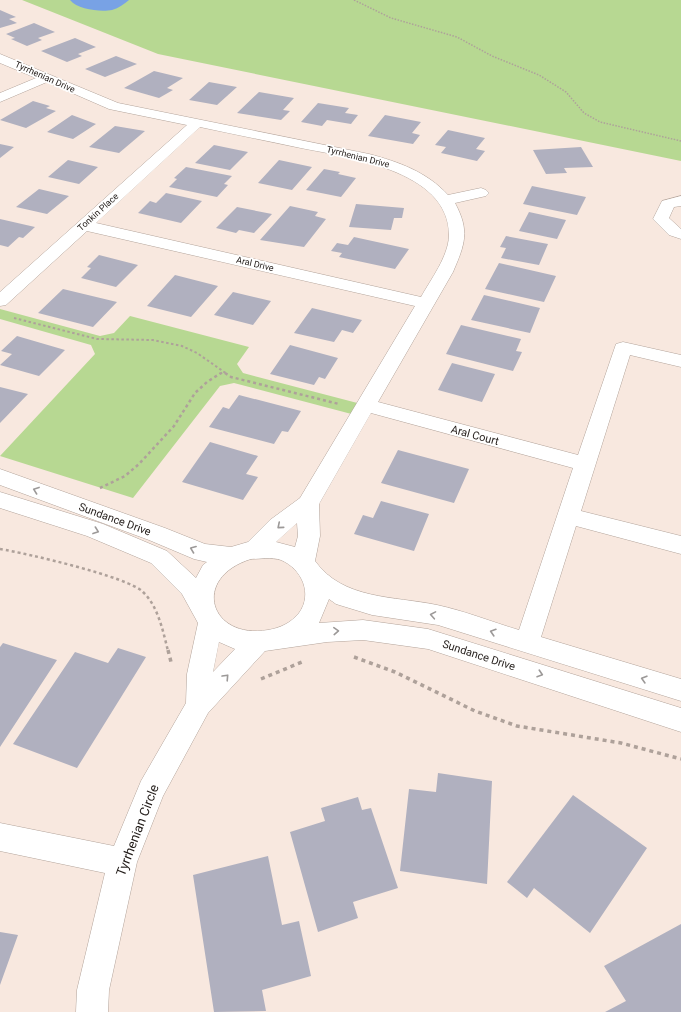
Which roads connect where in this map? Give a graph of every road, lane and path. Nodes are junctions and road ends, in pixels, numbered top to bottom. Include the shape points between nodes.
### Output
1 (354, 0) edge
2 (0, 58) edge
3 (46, 78) junction
4 (0, 98) edge
5 (197, 123) junction
6 (681, 141) edge
7 (481, 193) dead end
8 (445, 200) junction
9 (681, 201) edge
10 (84, 225) junction
11 (681, 234) edge
12 (0, 301) edge
13 (426, 303) junction
14 (9, 316) dead end
15 (681, 361) edge
16 (223, 372) junction
17 (339, 405) dead end
18 (365, 405) junction
19 (585, 464) junction
20 (0, 477) edge
21 (100, 488) dead end
22 (0, 500) edge
23 (308, 504) junction
24 (568, 516) junction
25 (681, 546) edge
26 (0, 549) edge
27 (254, 550) junction
28 (231, 556) junction
29 (309, 570) junction
30 (207, 618) junction
31 (263, 642) junction
32 (527, 643) junction
33 (350, 656) dead end
34 (171, 662) dead end
35 (303, 662) dead end
36 (255, 682) dead end
37 (681, 690) edge
38 (199, 705) junction
39 (681, 720) edge
40 (681, 759) edge
41 (0, 837) edge
42 (122, 862) junction
43 (92, 1012) edge

1 - 6 path via 391,18 457,37 492,56 543,77 566,92 586,115 600,122
2 - 3 street, Tyrrhenian Drive
3 - 4 street
3 - 5 street, Tyrrhenian Drive via 114,106
5 - 8 street, Tyrrhenian Drive via 386,162 415,175
5 - 10 street, Tonkin Place
7 - 8 street
8 - 13 street, Tyrrhenian Drive via 455,220 458,235 444,272
9 - 11 street via 668,204 661,219
10 - 12 street, Tonkin Place
10 - 13 street, Aral Drive
13 - 18 street, Tyrrhenian Drive
14 - 16 path via 97,339 153,340 171,343 198,352
15 - 19 street via 623,348
16 - 17 path via 231,377
16 - 21 path via 195,393 174,426 139,464 125,476
18 - 19 street, Aral Court
18 - 23 street, Tyrrhenian Drive
19 - 24 street
28 -> 20 street, Sundance Drive via 202,553
22 -> 30 street, Sundance Drive via 95,530 159,556 191,588
23 -> 27 street, Tyrrhenian Drive via 278,526
23 - 29 street
24 - 25 street
24 - 32 street
26 - 34 path via 85,570 142,590 155,610
27 - 28 street
27 - 29 street via 288,554
28 - 30 street via 218,564 202,587 201,600
29 - 31 street via 318,593 315,609 305,624 289,635
32 -> 29 street via 438,615 344,597
30 - 31 street via 223,634 239,640
30 - 38 street, Tyrrhenian Circle
38 -> 31 street, Tyrrhenian Circle
31 -> 39 street, Sundance Drive via 327,632 363,630 428,639
37 -> 32 street
33 - 40 path via 371,662 423,685 468,709 517,726 656,750
35 - 36 path
38 - 42 street, Tyrrhenian Circle via 151,790
41 - 42 street
42 - 43 street, Tyrrhenian Circle via 93,990

